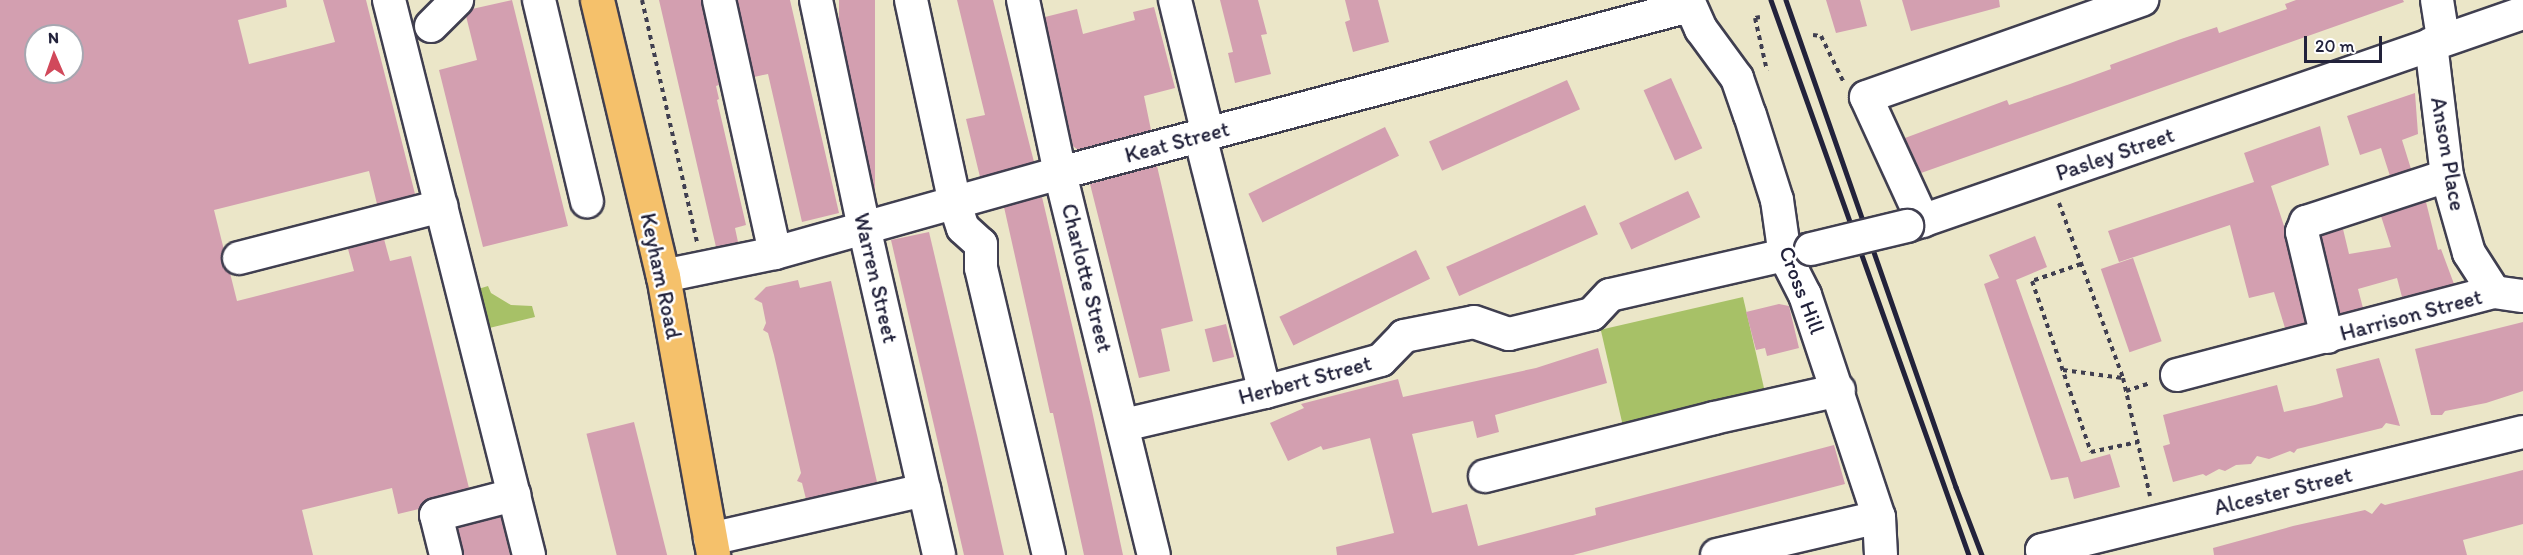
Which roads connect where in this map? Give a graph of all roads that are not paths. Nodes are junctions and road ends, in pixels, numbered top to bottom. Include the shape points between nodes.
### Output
1 (389, 0) edge
2 (457, 0) edge
3 (539, 0) edge
4 (597, 0) edge
5 (719, 0) edge
6 (816, 0) edge
7 (911, 0) edge
8 (1175, 0) edge
9 (2142, 0) edge
10 (2437, 0) edge
11 (1030, 2) edge
12 (1689, 3) edge
13 (2523, 13) edge
14 (431, 26) dead end
15 (2443, 40) junction
16 (1204, 135) junction
17 (1060, 173) junction
18 (2447, 176) junction
19 (587, 201) dead end
20 (956, 204) junction
21 (441, 206) junction
22 (1915, 224) junction
23 (864, 227) junction
24 (775, 253) junction
25 (1798, 253) junction
26 (238, 258) dead end
27 (663, 276) junction
28 (2509, 294) edge
29 (2327, 337) junction
30 (2176, 375) dead end
31 (1839, 390) junction
32 (1265, 392) junction
33 (1124, 425) junction
34 (2523, 432) edge
35 (1485, 476) dead end
36 (924, 490) junction
37 (514, 495) junction
38 (1879, 517) junction
39 (712, 547) edge
40 (2043, 552) edge
41 (446, 555) edge
42 (529, 555) edge
43 (939, 555) edge
44 (1049, 555) edge
45 (1154, 555) edge
46 (1718, 555) edge
47 (1881, 555) edge

1 - 21 street
2 - 14 street
3 - 19 street
4 - 27 main road, Keyham Road
5 - 24 street
6 - 23 street, Warren Street
7 - 20 street
8 - 16 street
9 - 22 street via 1866,97
10 - 15 street, Anson Place
11 - 17 street, Charlotte Street
12 - 16 street, Keat Street
12 - 25 street, Cross Hill via 1701,29 1737,78
13 - 15 street, Pasley Street
15 - 18 street, Anson Place
15 - 22 street, Pasley Street
16 - 17 street, Keat Street
16 - 32 street
17 - 20 street, Keat Street
17 - 33 street, Charlotte Street
18 - 28 street, Anson Place via 2469,253
18 - 29 street, Harrison Street via 2306,222 2302,232
20 - 23 street, Keat Street
20 - 44 street via 963,228 981,244 984,279
21 - 26 street
21 - 37 street
22 - 25 street, Pasley Street, bridge
23 - 24 street, Keat Street
23 - 36 street, Warren Street
24 - 27 street, Keat Street
25 - 31 street, Cross Hill via 1805,295
25 - 32 street, Herbert Street via 1610,295 1592,314 1509,334 1474,322 1404,336 1381,360
27 - 39 main road, Keyham Road
28 - 29 street, Harrison Street
29 - 30 street, Harrison Street
31 - 35 street via 1714,417
31 - 38 street, Cross Hill
32 - 33 street, Herbert Street
33 - 45 street, Charlotte Street
34 - 40 street, Alcester Street
36 - 39 street
36 - 43 street, Warren Street
37 - 41 street via 436,514
37 - 42 street
38 - 46 street
38 - 47 street, Cross Hill

